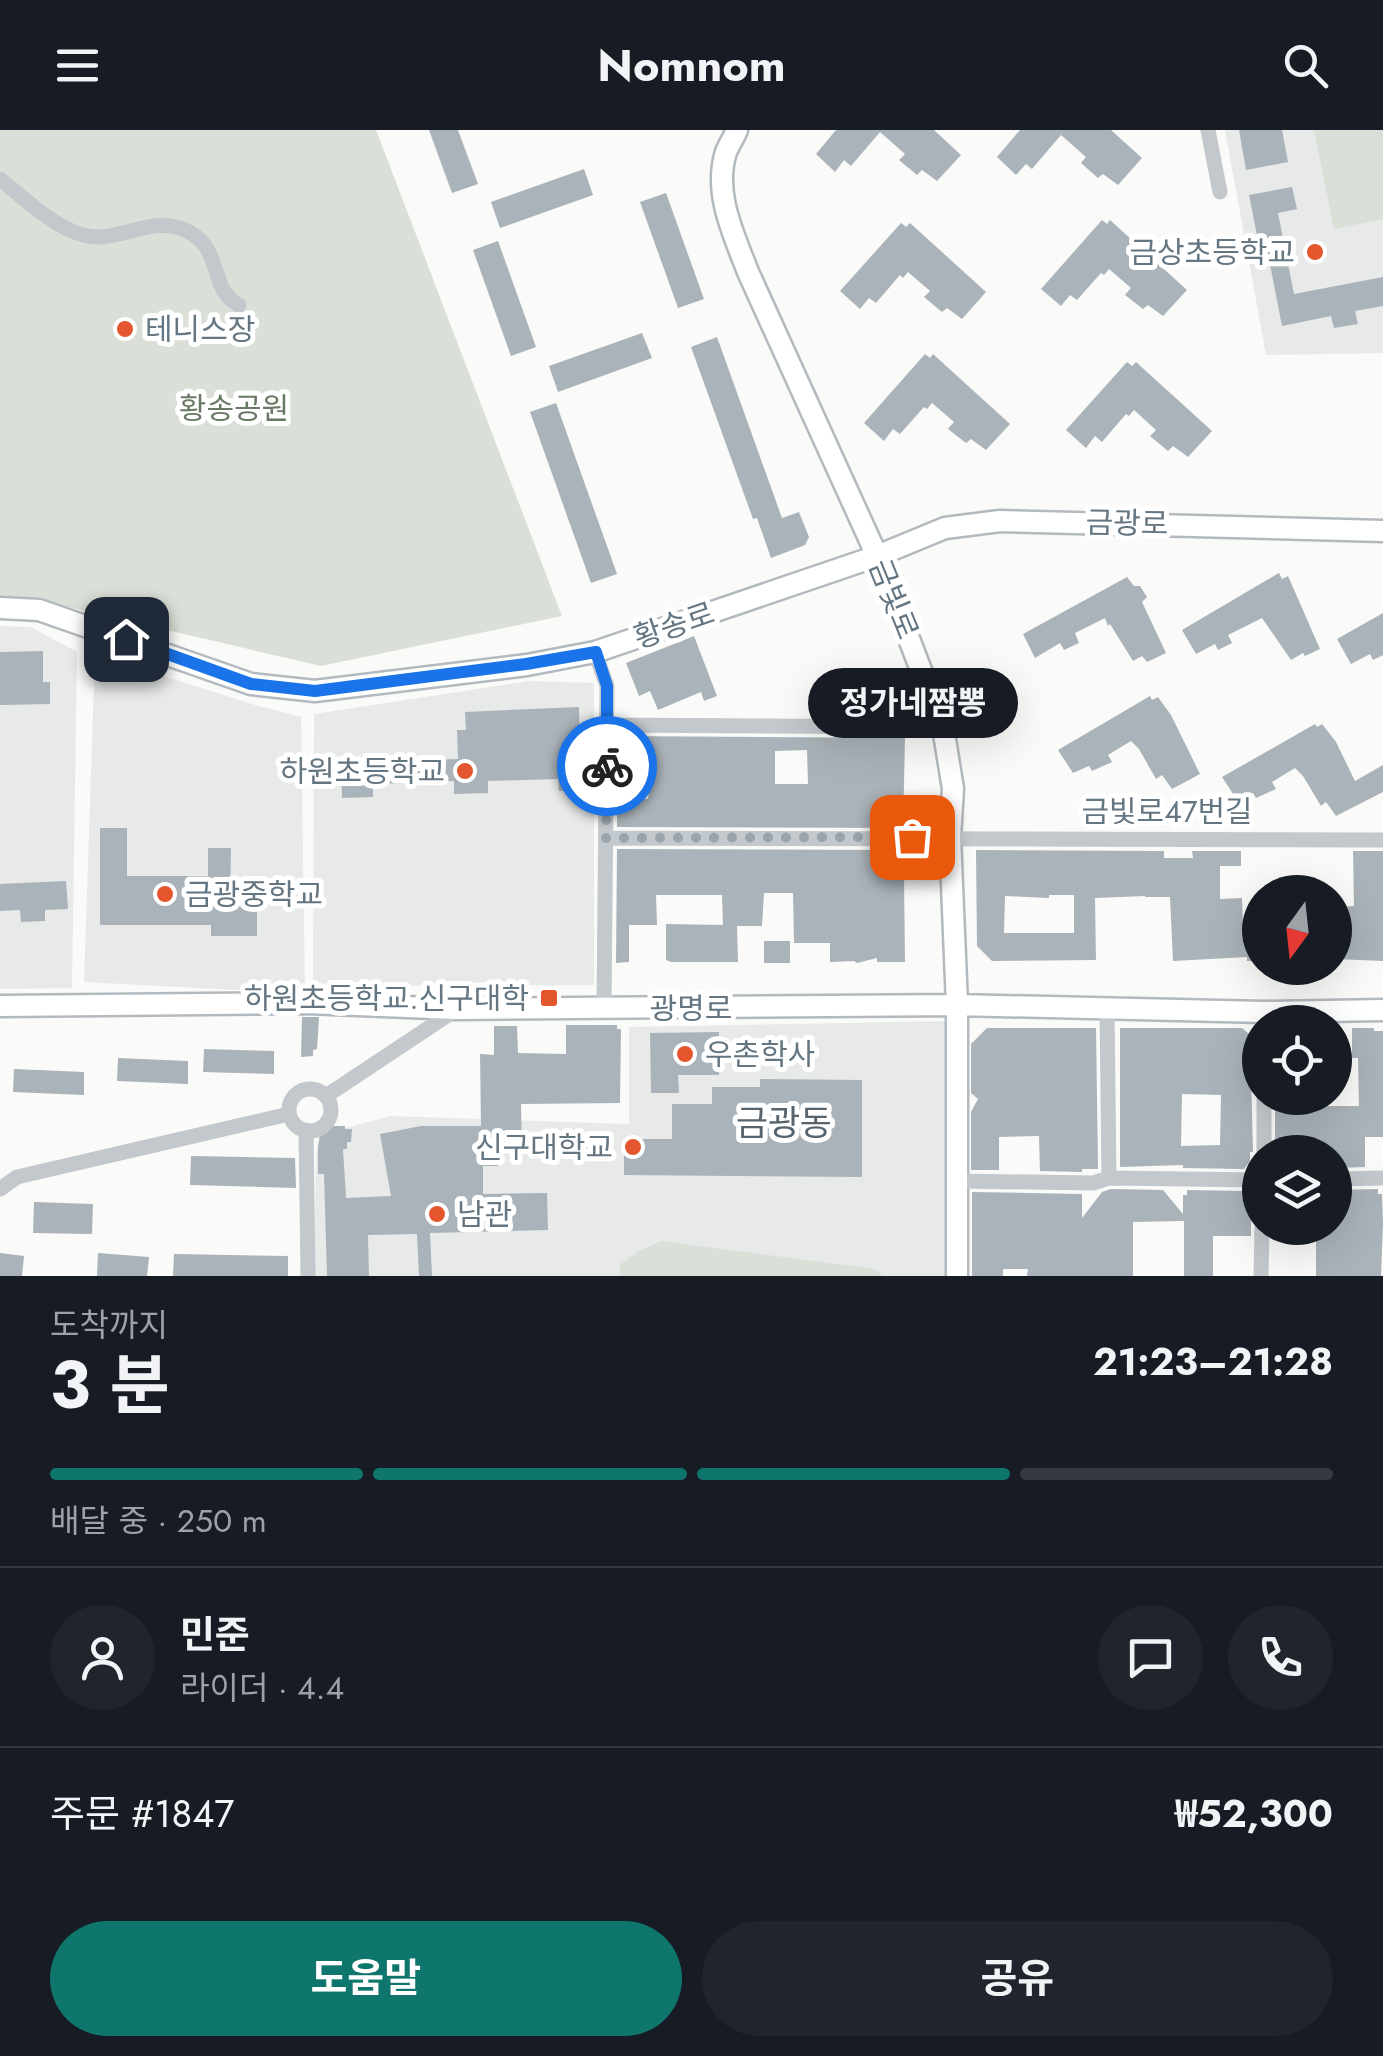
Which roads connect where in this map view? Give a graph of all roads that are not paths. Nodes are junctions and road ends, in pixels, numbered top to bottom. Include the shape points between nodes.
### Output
1 (738, 130) edge
2 (1208, 130) edge
3 (0, 179) edge
4 (1220, 192) dead end
5 (239, 305) dead end
6 (1383, 531) edge
7 (877, 556) junction
8 (0, 608) edge
9 (596, 652) junction
10 (608, 725) junction
11 (944, 726) junction
12 (950, 837) junction
13 (606, 838) junction
14 (1383, 840) edge
15 (958, 1005) junction
16 (0, 1006) edge
17 (604, 1008) junction
18 (1108, 1008) junction
19 (456, 1009) junction
20 (1383, 1010) edge
21 (1352, 1012) edge
22 (1242, 1016) edge
23 (326, 1096) junction
24 (289, 1114) junction
25 (306, 1130) junction
26 (1109, 1178) junction
27 (1383, 1178) edge
28 (1352, 1179) edge
29 (957, 1180) junction
30 (1242, 1180) edge
31 (0, 1189) edge
32 (1262, 1245) edge
33 (308, 1276) edge
34 (957, 1276) edge
35 (1261, 1276) edge

1 - 7 street, 금빛로 via 725,154 722,194 734,236
2 - 4 street
3 - 5 street via 84,236 165,224 186,230 206,246 221,288
6 - 7 street, 금광로 via 1000,521 945,528
7 - 9 street, 황송로
7 - 11 street, 금빛로
8 - 9 street, 황송로 via 39,610 251,684 315,691
9 - 10 street via 607,686
10 - 11 street
10 - 13 street
11 - 12 street, 금빛로 via 953,789
12 - 13 street, 금빛로47번길
12 - 14 street, 금빛로47번길
12 - 15 street, 금빛로
13 - 17 street
15 - 17 street, 광명로
15 - 18 street, 광명로
15 - 29 street, 금빛로
16 - 19 street, 광명로 via 308,1003
17 - 19 street, 광명로
18 - 22 street, 광명로
18 - 26 street
19 - 23 street
20 - 21 street, 광명로
23 - 24 street via 313,1089 299,1092
23 - 25 street via 330,1117 321,1128
24 - 25 street
24 - 31 street via 17,1177
25 - 33 street
26 - 29 street
26 - 30 street
27 - 28 street
29 - 34 street, 금빛로
32 - 35 street

